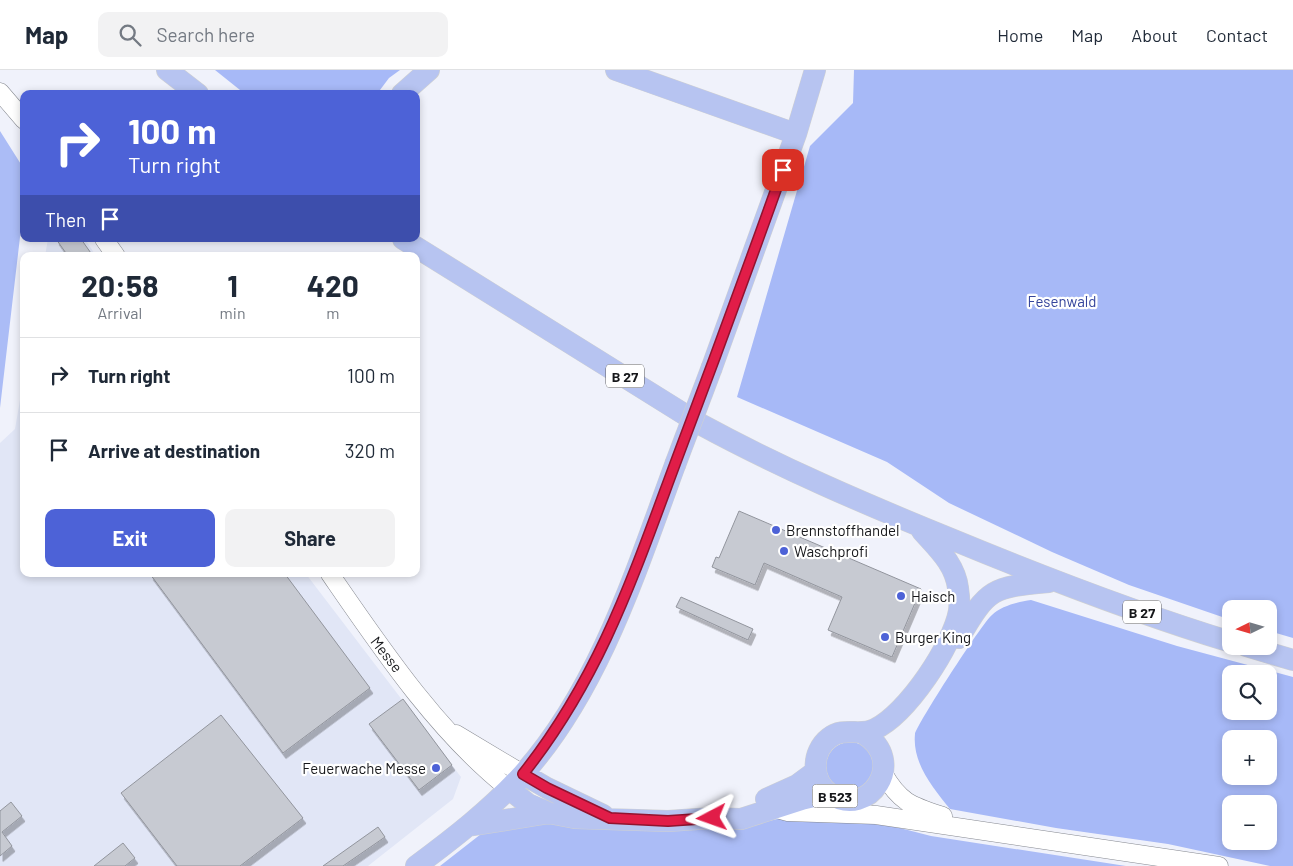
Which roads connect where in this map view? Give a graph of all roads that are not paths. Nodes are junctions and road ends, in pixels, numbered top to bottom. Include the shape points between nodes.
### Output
1 (167, 70) edge
2 (429, 70) edge
3 (616, 70) edge
4 (815, 70) edge
5 (193, 90) edge
6 (406, 90) edge
7 (0, 92) edge
8 (20, 115) edge
9 (796, 134) junction
10 (408, 242) edge
11 (917, 526) junction
12 (332, 577) edge
13 (1052, 581) junction
14 (1222, 639) edge
15 (1276, 655) edge
16 (1293, 660) edge
17 (448, 730) junction
18 (864, 734) junction
19 (883, 764) junction
20 (816, 771) junction
21 (523, 774) junction
22 (509, 789) junction
23 (829, 793) junction
24 (862, 797) junction
25 (777, 809) junction
26 (549, 813) junction
27 (610, 818) junction
28 (712, 818) junction
29 (910, 819) junction
30 (468, 826) junction
31 (991, 832) junction
32 (416, 866) edge
33 (1219, 866) edge

1 - 5 main road
2 - 6 main road
3 - 9 main road
4 - 9 main road
7 - 8 street
9 - 21 main road, bridge via 618,616 586,681 547,744
10 - 11 main road, B 27 via 700,424
11 - 13 main road, B 27
11 - 18 main road via 952,565 958,587 959,610 938,659 911,698 890,720
12 - 17 street, Messe via 376,640
13 - 14 main road, B 27
13 - 19 main road via 1007,586 990,595 977,608 937,677 890,738
15 - 16 main road
17 - 21 street, Messe
17 - 22 street, Messe via 469,755
18 - 19 main road via 872,739
18 - 20 main road, B 523 via 848,731 830,737 817,753
19 - 24 main road, B 523 via 878,784
19 - 31 street via 893,790 910,804
20 - 23 main road, B 523 via 818,780
20 - 28 main road via 796,785 763,800
21 - 22 main road
21 - 27 main road
22 - 26 main road via 528,804
22 - 30 main road
23 - 24 main road, B 523 via 845,799
23 - 25 main road
24 - 29 street
25 - 28 main road via 741,819
25 - 29 street
26 - 27 main road via 575,818
26 - 30 main road
27 - 28 main road via 668,821
29 - 31 street
30 - 32 main road
31 - 33 street

